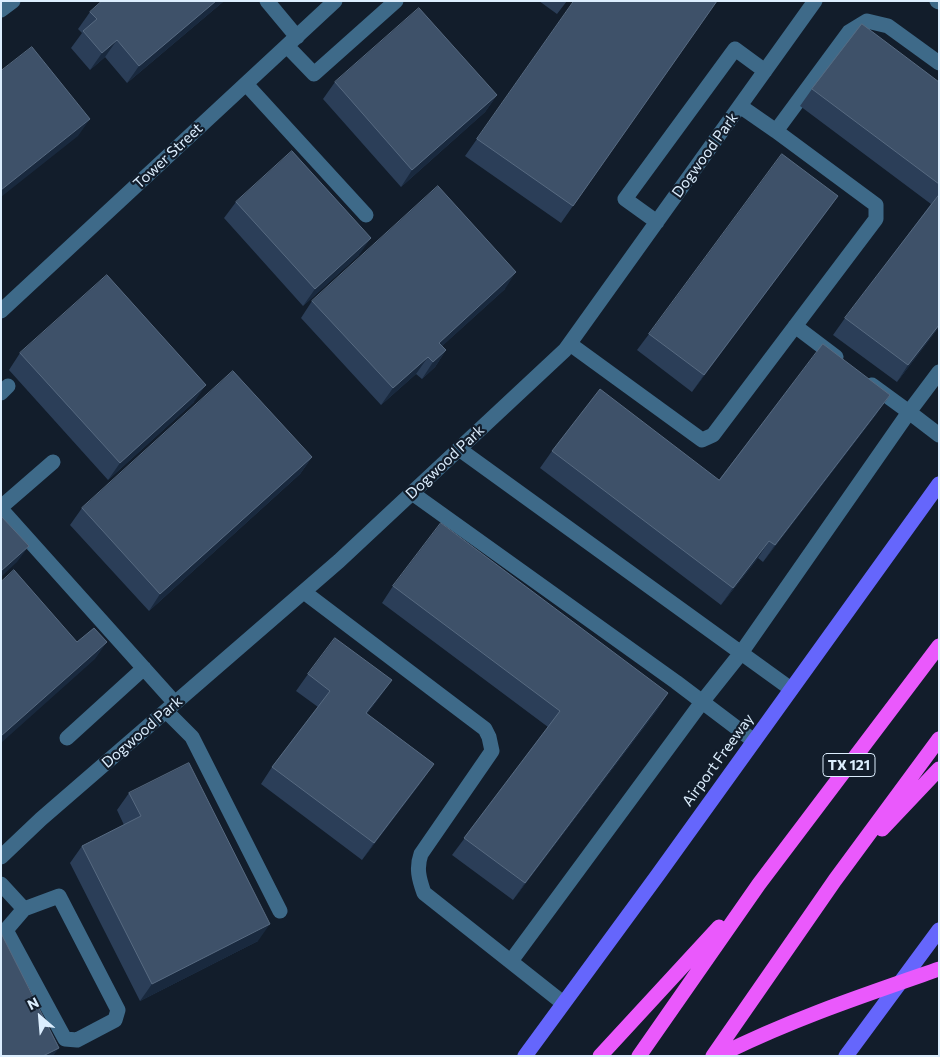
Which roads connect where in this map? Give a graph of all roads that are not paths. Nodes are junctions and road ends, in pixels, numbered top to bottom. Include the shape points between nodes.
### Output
1 (13, 1) edge
2 (267, 1) edge
3 (335, 1) edge
4 (396, 1) edge
5 (815, 1) edge
6 (1, 10) edge
7 (292, 42) junction
8 (939, 63) edge
9 (765, 71) junction
10 (246, 84) junction
11 (740, 106) junction
12 (776, 131) junction
13 (366, 215) dead end
14 (657, 222) junction
15 (1, 311) edge
16 (794, 326) junction
17 (570, 344) junction
18 (848, 366) edge
19 (939, 372) edge
20 (863, 378) edge
21 (909, 412) junction
22 (939, 435) edge
23 (459, 449) junction
24 (53, 462) dead end
25 (939, 484) edge
26 (412, 493) junction
27 (1, 508) edge
28 (304, 592) junction
29 (939, 646) edge
30 (742, 653) junction
31 (144, 668) junction
32 (791, 689) junction
33 (702, 702) junction
34 (171, 707) junction
35 (67, 738) dead end
36 (939, 738) edge
37 (754, 741) junction
38 (939, 768) edge
39 (1, 857) edge
40 (835, 880) junction
41 (1, 884) edge
42 (759, 884) junction
43 (24, 908) junction
44 (280, 911) dead end
45 (939, 930) edge
46 (511, 961) junction
47 (939, 969) edge
48 (563, 1003) junction
49 (525, 1056) edge
50 (600, 1056) edge
51 (639, 1056) edge
52 (713, 1056) edge
53 (718, 1056) edge
54 (846, 1056) edge

1 - 6 street
2 - 7 street
3 - 7 street, Tower Street
4 - 7 street via 314,74
5 - 9 street, Dogwood Park
7 - 10 street, Tower Street
8 - 12 street via 888,26 867,21 849,32
9 - 11 street, Dogwood Park
9 - 14 street via 735,49 626,199
10 - 13 street
10 - 15 street, Tower Street
11 - 12 street
11 - 14 street, Dogwood Park
12 - 16 street via 876,205 876,219
14 - 17 street, Dogwood Park
16 - 17 street via 713,435 702,440
16 - 18 street
17 - 23 street, Dogwood Park
19 - 21 street
20 - 21 street
21 - 22 street
21 - 30 street
23 - 26 street, Dogwood Park
23 - 30 street
24 - 27 street
25 - 32 main road, Airport Freeway
26 - 28 street, Dogwood Park
26 - 33 street
27 - 31 street
28 - 34 street, Dogwood Park
28 - 46 street via 485,729 490,737 492,751 421,854 417,865 424,893
29 - 42 highway, TX 121
30 - 32 street
30 - 33 street
31 - 34 street
31 - 35 street
32 - 37 main road, Airport Freeway
33 - 37 street
33 - 46 street
34 - 39 street, Dogwood Park
34 - 44 street via 192,737
36 - 40 highway
37 - 48 main road, Airport Freeway
38 - 40 highway
40 - 52 highway
41 - 43 street
42 - 50 highway
42 - 51 highway, TX 121
43 - 43 street via 59,896 118,1010 115,1020 78,1040 65,1039 6,930
45 - 54 main road
46 - 48 street
47 - 53 highway via 785,1024
48 - 49 main road, Airport Freeway

